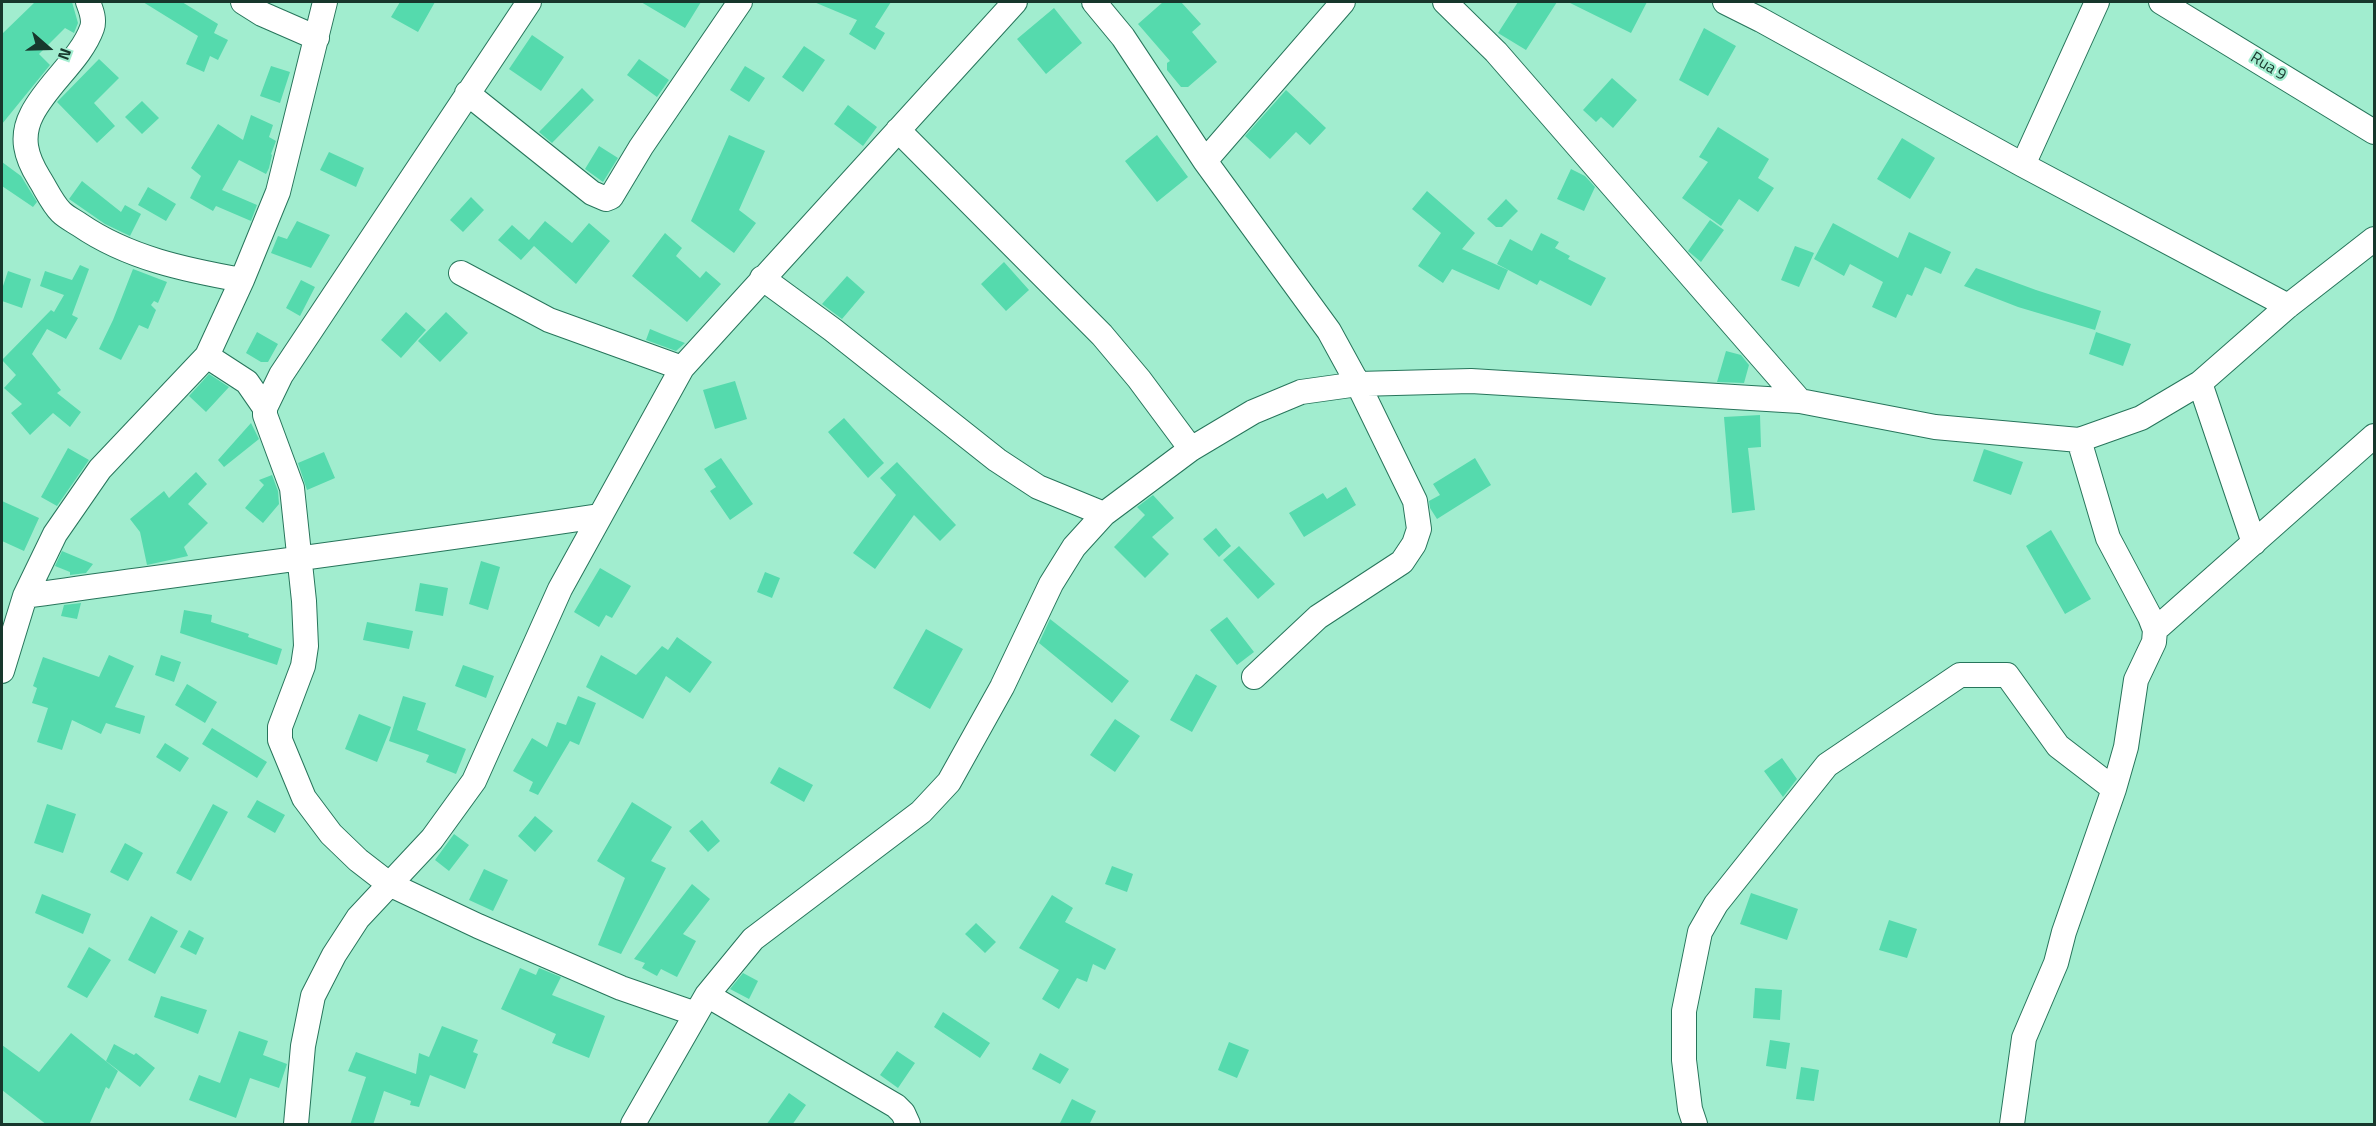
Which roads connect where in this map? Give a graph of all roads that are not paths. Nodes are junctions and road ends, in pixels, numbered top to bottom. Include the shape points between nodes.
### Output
1 (88, 2) edge
2 (243, 2) edge
3 (325, 2) edge
4 (529, 2) edge
5 (740, 2) edge
6 (1015, 2) edge
7 (1094, 2) edge
8 (1343, 2) edge
9 (1445, 2) edge
10 (1725, 2) edge
11 (2097, 2) edge
12 (2162, 2) edge
13 (1765, 11) edge
14 (317, 38) junction
15 (467, 93) junction
16 (898, 130) junction
17 (2374, 132) edge
18 (1205, 161) junction
19 (2023, 165) junction
20 (2374, 239) edge
21 (461, 273) dead end
22 (762, 278) junction
23 (242, 280) junction
24 (2288, 306) junction
25 (207, 356) junction
26 (682, 368) junction
27 (281, 375) junction
28 (247, 382) junction
29 (2200, 383) junction
30 (1358, 384) junction
31 (1800, 401) junction
32 (266, 408) junction
33 (2374, 436) edge
34 (2079, 440) junction
35 (1191, 449) junction
36 (1104, 514) junction
37 (599, 516) junction
38 (2254, 543) junction
39 (299, 557) junction
40 (25, 596) junction
41 (2155, 630) junction
42 (2, 671) edge
43 (1254, 677) dead end
44 (2114, 789) junction
45 (389, 884) junction
46 (702, 1005) junction
47 (296, 1125) edge
48 (633, 1125) edge
49 (908, 1125) edge
50 (1695, 1125) edge
51 (2012, 1125) edge

1 - 23 street via 92,27 31,114 25,144 28,160 62,213 95,235 177,268
2 - 14 street
3 - 14 street
4 - 15 street
5 - 15 street via 606,199 592,193
6 - 16 street
7 - 18 street via 1123,38
8 - 18 street
9 - 31 street via 1497,52
10 - 13 street
11 - 19 street
12 - 17 street, Rua 9
13 - 19 street
14 - 23 street via 278,192
15 - 27 street
16 - 22 street
16 - 35 street via 1102,335
18 - 30 street via 1329,331
19 - 24 street
20 - 24 street
21 - 26 street via 549,320
22 - 26 street
22 - 36 street via 997,460 1038,487
23 - 25 street
24 - 29 street
25 - 28 street
25 - 40 street via 100,469 55,534
26 - 37 street
27 - 28 street
27 - 32 street
28 - 32 street
29 - 34 street via 2141,418
29 - 38 street
30 - 31 street via 1471,381
30 - 35 street via 1301,392 1253,412
30 - 43 street via 1415,501 1419,529 1414,544 1402,562 1318,617
31 - 34 street via 1935,427
32 - 39 street via 268,427 292,488
33 - 38 street
34 - 41 street via 2108,538
35 - 36 street
36 - 46 street via 1074,547 1051,584 1002,687 949,782 921,812 753,939
37 - 39 street
37 - 45 street via 560,589 474,781 432,839
38 - 41 street
39 - 40 street
39 - 45 street via 306,646 303,666 280,728 280,740 304,798 331,834
40 - 42 street
41 - 44 street via 2154,642 2136,680 2126,747
44 - 50 street via 2058,746 2007,675 1960,675 1827,765 1716,904 1700,932 1684,1011 1684,1060
44 - 51 street via 2056,963 2024,1038
45 - 46 street via 603,980
45 - 47 street via 358,918 313,996 303,1046
46 - 48 street
46 - 49 street via 896,1106

